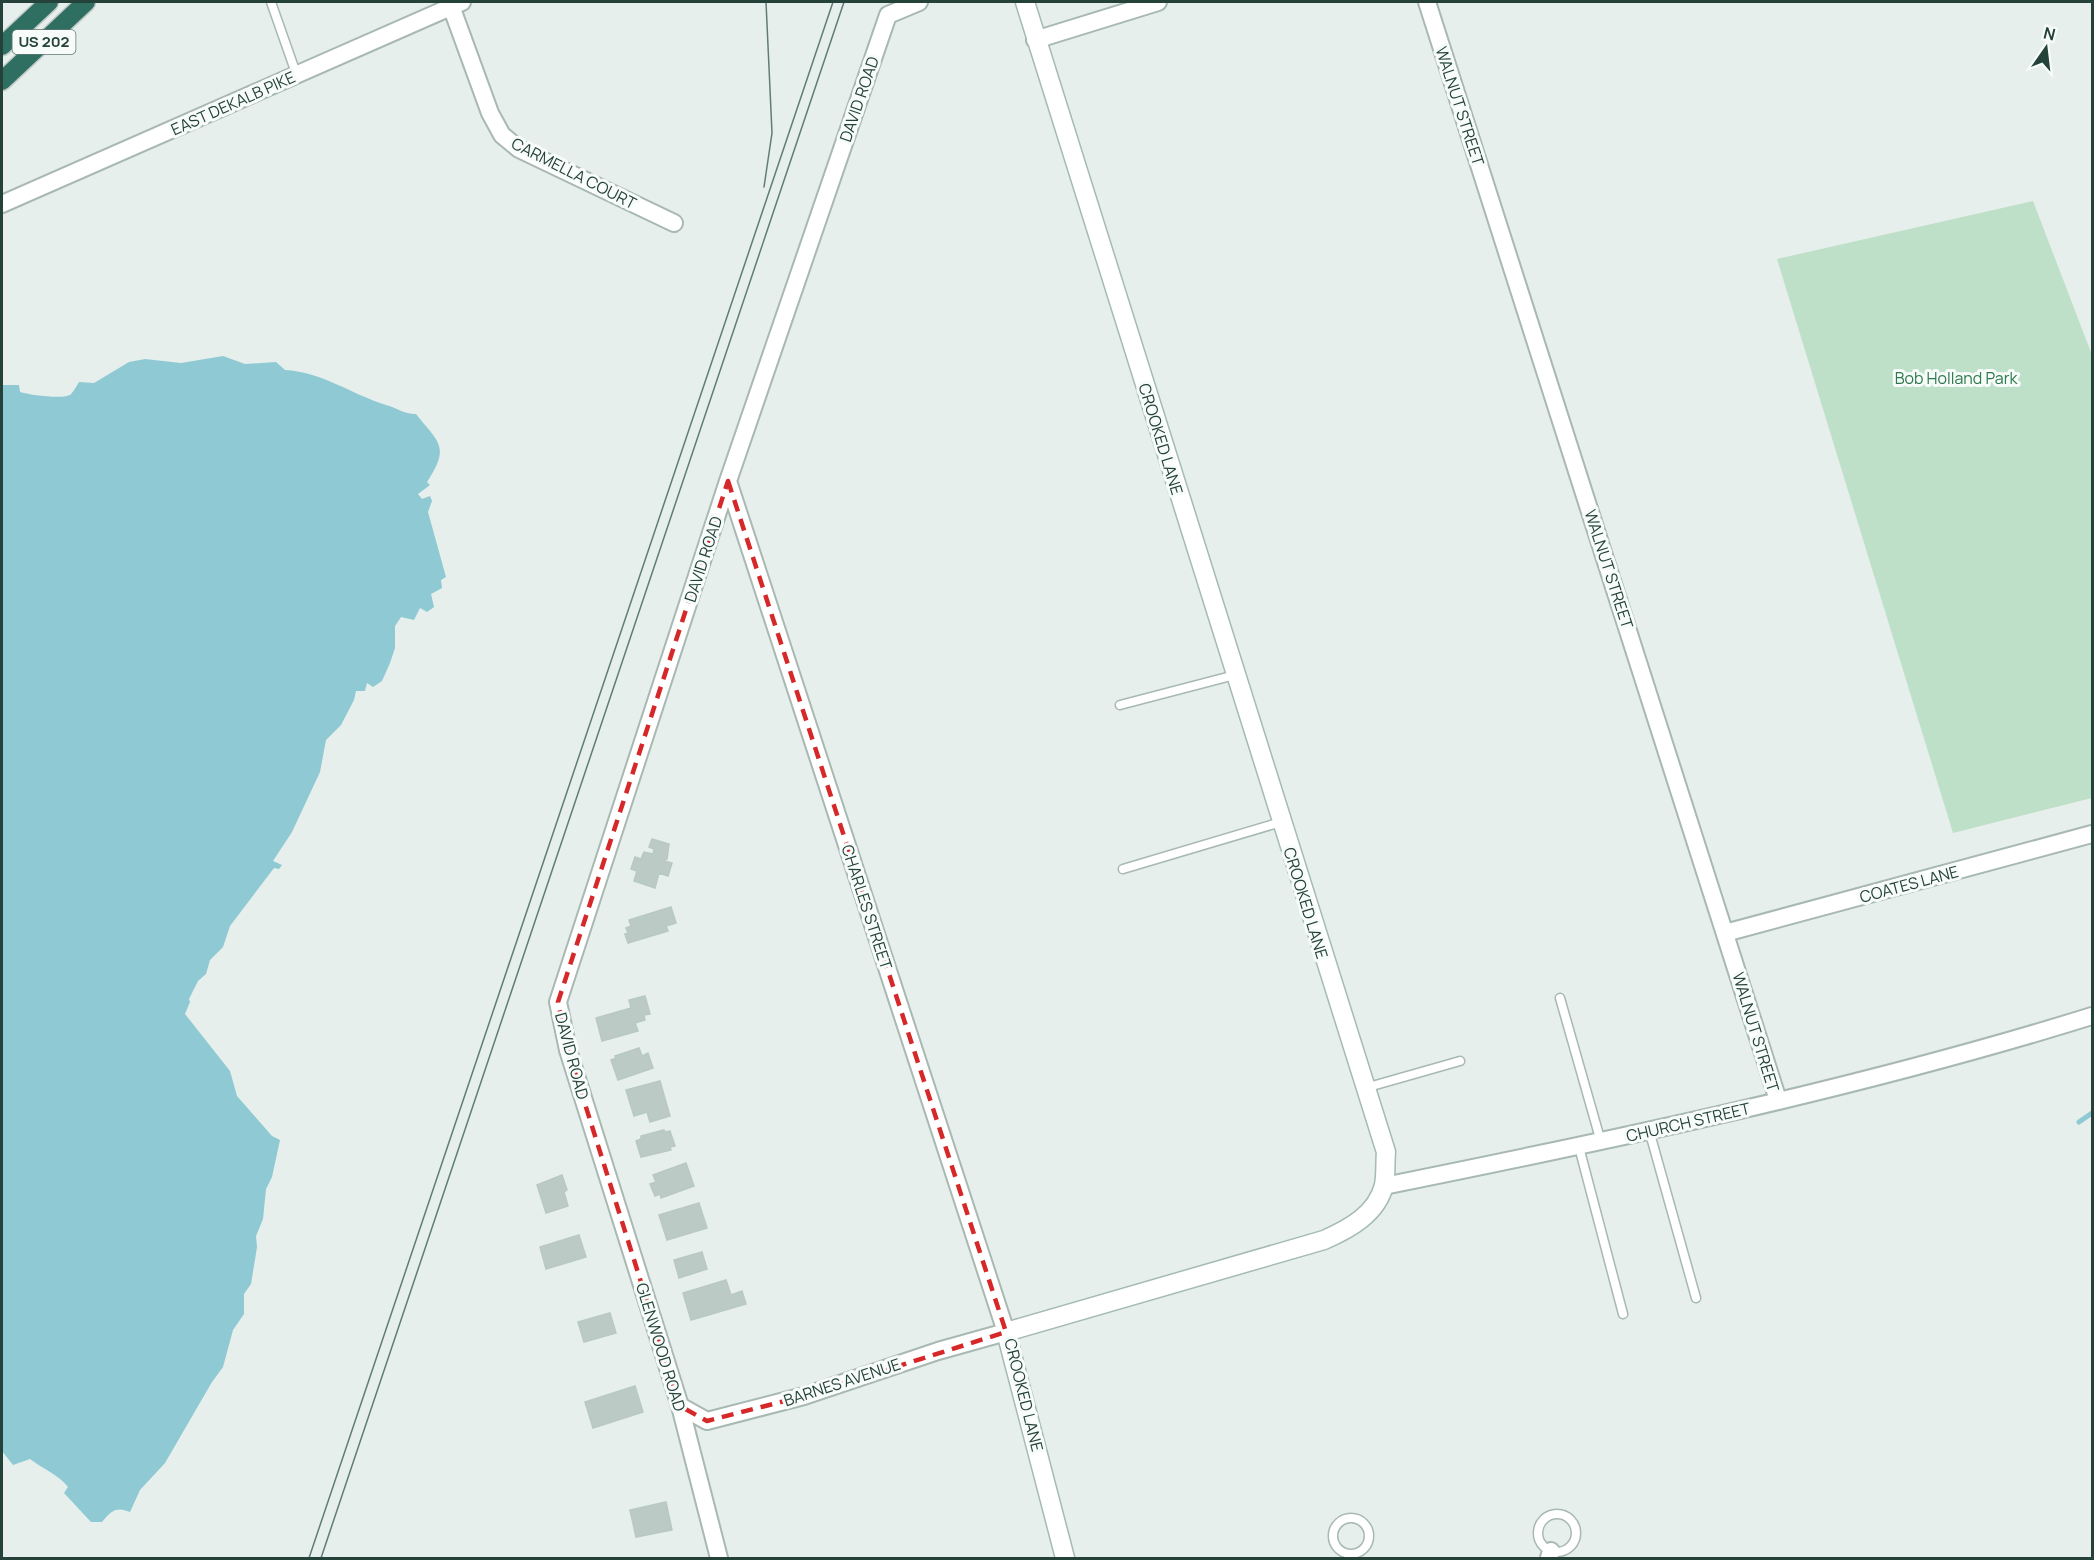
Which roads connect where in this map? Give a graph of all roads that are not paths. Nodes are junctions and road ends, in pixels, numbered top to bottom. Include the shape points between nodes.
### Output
1 (49, 2) edge
2 (86, 2) edge
3 (271, 2) edge
4 (919, 2) edge
5 (1024, 2) edge
6 (1158, 2) edge
7 (1427, 2) edge
8 (457, 4) edge
9 (889, 8) edge
10 (1035, 40) junction
11 (2, 46) edge
12 (297, 76) junction
13 (2, 81) edge
14 (2, 204) edge
15 (674, 223) dead end
16 (728, 481) junction
17 (1235, 675) junction
18 (1120, 705) dead end
19 (1281, 822) junction
20 (2092, 834) edge
21 (1123, 869) dead end
22 (1725, 933) junction
23 (1560, 998) dead end
24 (2092, 1016) edge
25 (1460, 1061) dead end
26 (1364, 1089) junction
27 (1778, 1100) junction
28 (1649, 1130) junction
29 (597, 1138) joint
30 (1602, 1142) junction
31 (1579, 1147) junction
32 (1384, 1186) junction
33 (1696, 1298) dead end
34 (1623, 1314) dead end
35 (1006, 1332) junction
36 (680, 1406) junction
37 (1550, 1555) edge
38 (1344, 1556) edge
39 (719, 1558) edge
40 (1065, 1558) edge

1 - 11 highway, US 202
2 - 13 highway, US 202
3 - 12 lane
4 - 9 street, DAVID ROAD
5 - 10 street, CROOKED LANE
6 - 10 street
7 - 22 street, WALNUT STREET
8 - 12 street, EAST DEKALB PIKE
8 - 15 street, CARMELLA COURT via 473,69 502,135 519,149
9 - 16 street, DAVID ROAD
10 - 17 street, CROOKED LANE
12 - 14 street, EAST DEKALB PIKE
16 - 29 street, DAVID ROAD via 558,1002 568,1050
16 - 35 street, CHARLES STREET
17 - 18 lane
17 - 19 street, CROOKED LANE
19 - 21 lane
19 - 26 street, CROOKED LANE
20 - 22 street, COATES LANE
22 - 27 street, WALNUT STREET
23 - 30 lane
24 - 27 street, CHURCH STREET via 2006,1043
25 - 26 lane
26 - 32 street, CROOKED LANE via 1386,1152
27 - 28 street, CHURCH STREET
28 - 30 street, CHURCH STREET
28 - 33 lane
29 - 36 street, GLENWOOD ROAD
30 - 31 street, CHURCH STREET
31 - 32 street, CHURCH STREET
31 - 34 lane
32 - 35 street, CROOKED LANE via 1368,1213 1350,1229 1324,1240
35 - 36 street, BARNES AVENUE via 804,1396 707,1421
35 - 40 street, CROOKED LANE
36 - 39 street, GLENWOOD ROAD
37 - 37 lane via 1566,1550 1575,1539 1574,1525 1563,1515 1549,1516 1540,1527 1541,1542
38 - 38 lane via 1360,1552 1368,1541 1367,1528 1356,1519 1342,1521 1334,1531 1335,1545

